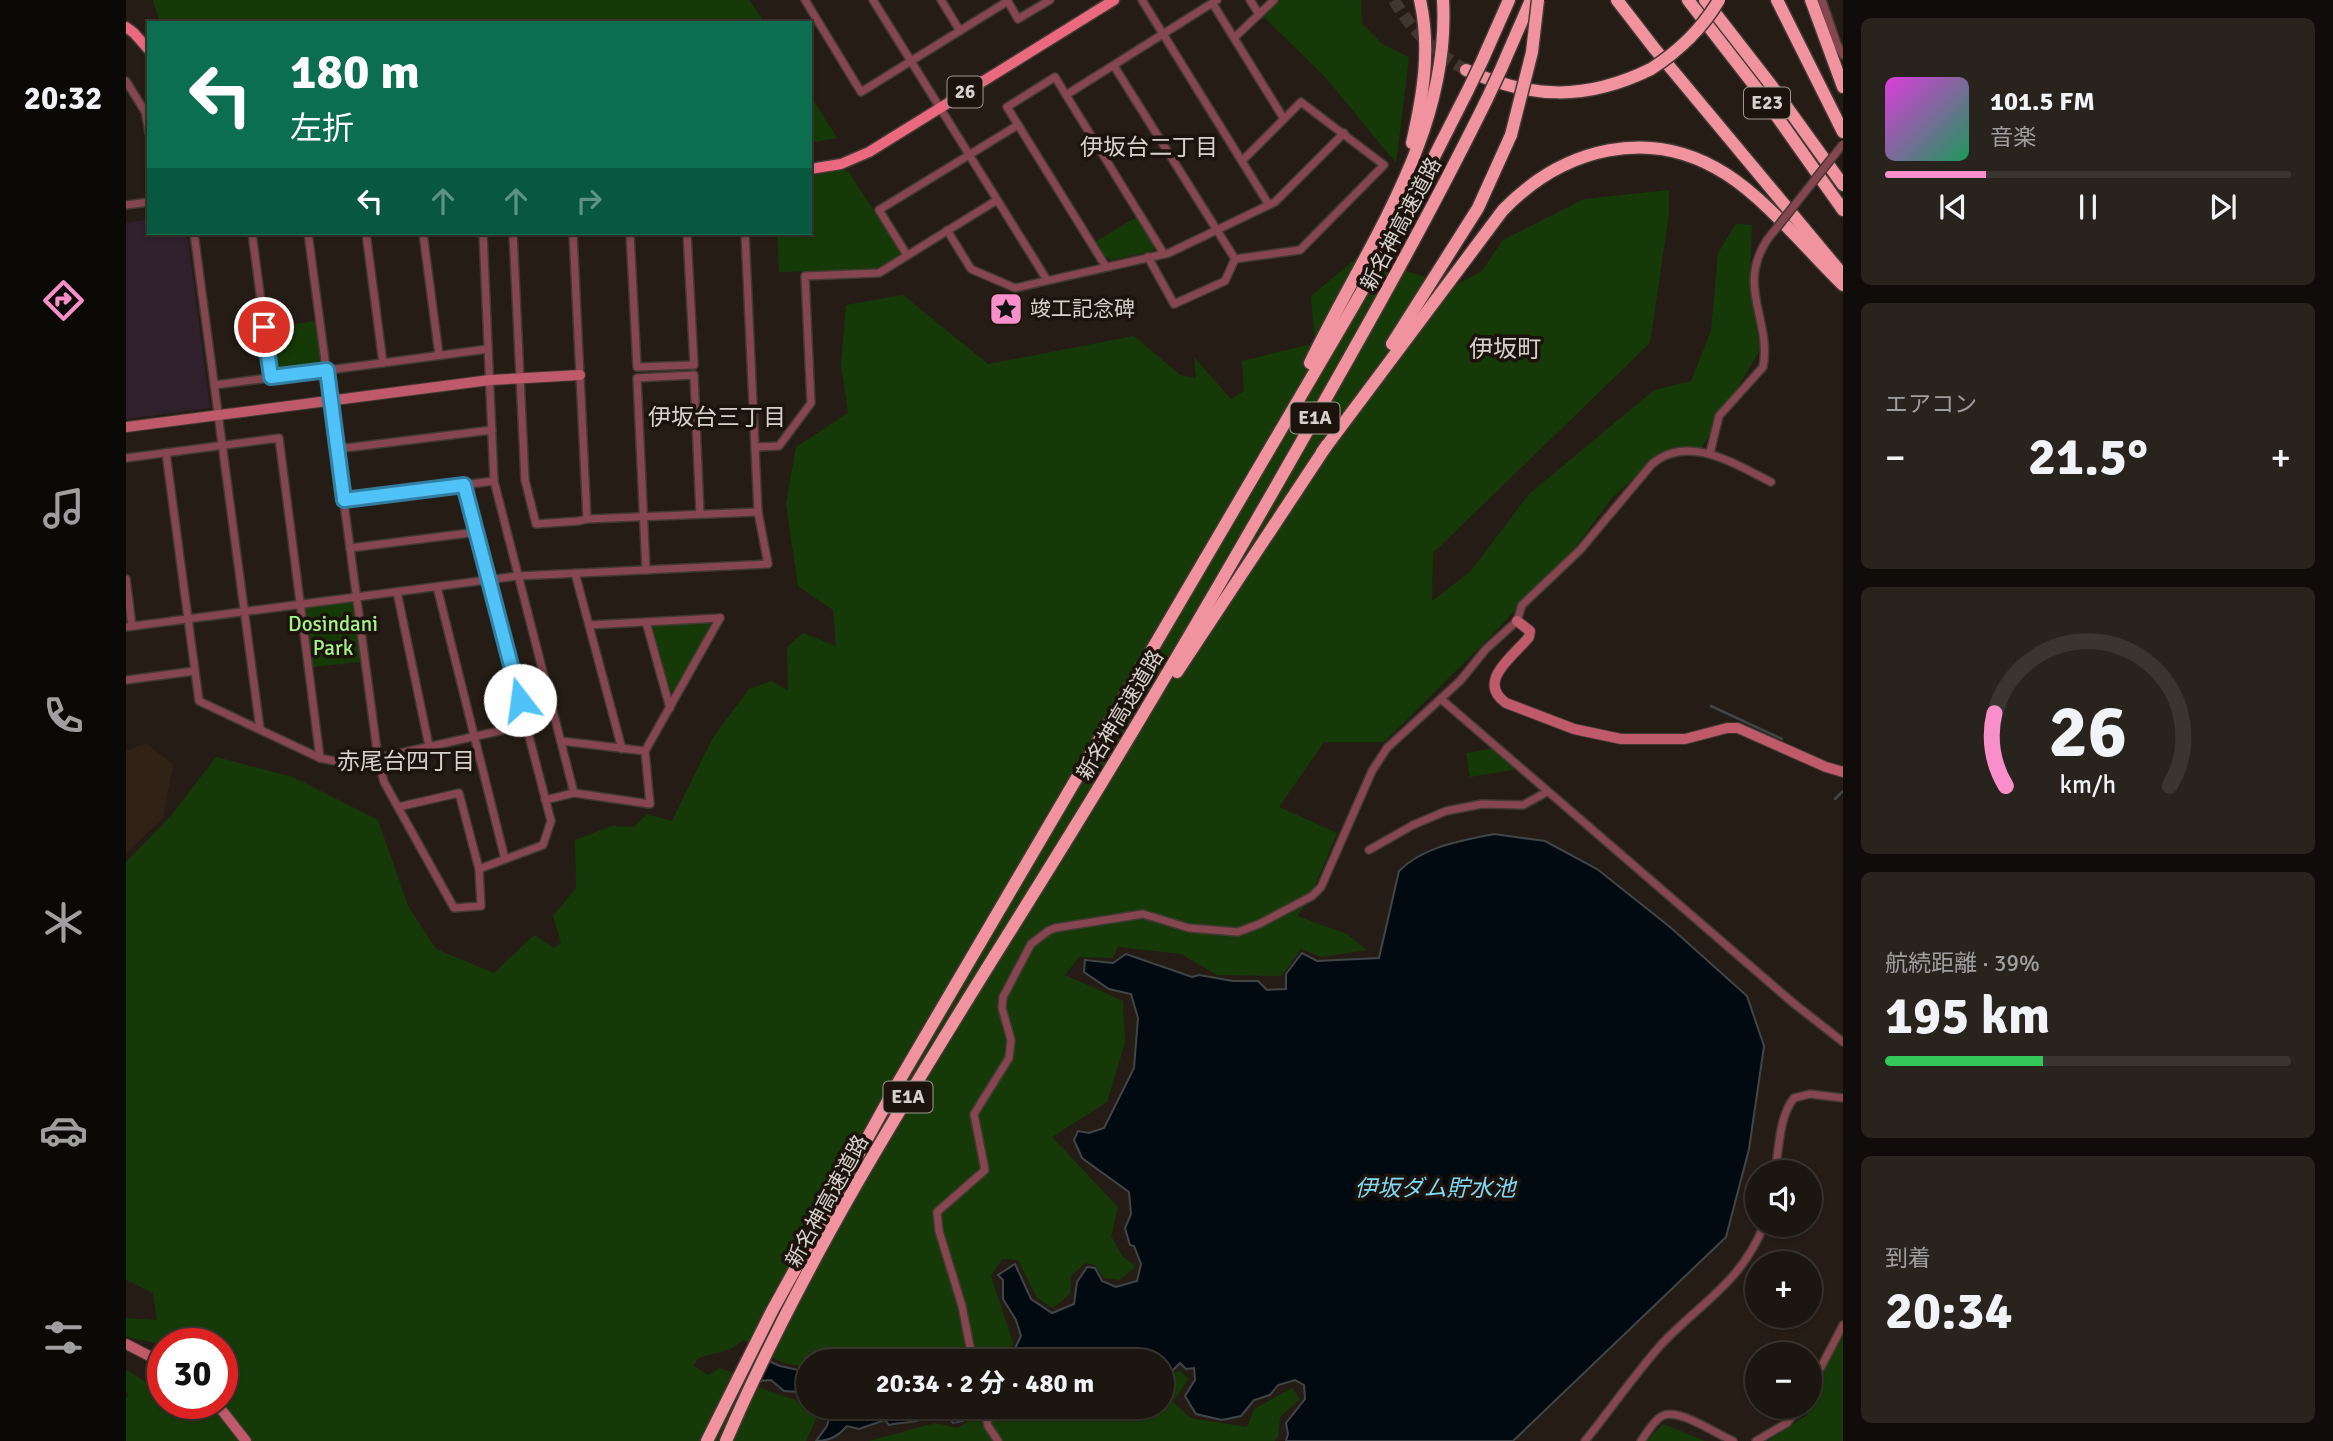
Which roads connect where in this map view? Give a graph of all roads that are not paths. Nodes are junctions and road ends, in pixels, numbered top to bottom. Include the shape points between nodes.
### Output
1 (804, 0) edge
2 (873, 0) edge
3 (940, 0) edge
4 (1049, 0) edge
5 (1114, 0) edge
6 (1142, 0) edge
7 (1250, 0) edge
8 (1274, 0) edge
9 (1420, 0) edge
10 (1443, 0) edge
11 (1509, 0) edge
12 (1617, 0) edge
13 (1688, 0) edge
14 (1705, 0) edge
15 (1719, 0) edge
16 (1777, 0) edge
17 (1811, 0) edge
18 (1822, 0) edge
19 (1007, 1) edge
20 (1533, 1) edge
21 (1215, 2) edge
22 (1259, 15) junction
23 (126, 27) edge
24 (960, 31) junction
25 (1164, 35) junction
26 (1234, 38) junction
27 (147, 48) edge
28 (1843, 55) edge
29 (911, 62) junction
30 (1114, 66) junction
31 (1466, 70) tunnel mouth
32 (126, 81) edge
33 (1843, 88) edge
34 (1066, 95) junction
35 (940, 107) junction
36 (147, 114) edge
37 (1284, 119) junction
38 (1018, 125) junction
39 (1843, 132) edge
40 (1343, 133) junction
41 (1843, 144) edge
42 (970, 155) junction
43 (1242, 161) junction
44 (812, 170) edge
45 (1843, 186) edge
46 (1400, 187) junction
47 (997, 200) junction
48 (147, 202) edge
49 (126, 205) edge
50 (1269, 205) junction
51 (1843, 210) edge
52 (947, 230) junction
53 (1216, 230) junction
54 (194, 235) edge
55 (252, 235) edge
56 (308, 235) edge
57 (366, 235) edge
58 (423, 235) edge
59 (483, 235) edge
60 (513, 235) edge
61 (573, 235) edge
62 (630, 235) edge
63 (687, 235) edge
64 (745, 235) edge
65 (1164, 254) junction
66 (907, 255) junction
67 (1148, 257) junction
68 (1235, 259) junction
69 (1106, 267) junction
70 (1843, 275) edge
71 (1046, 280) junction
72 (1843, 285) edge
73 (488, 349) junction
74 (439, 355) junction
75 (383, 363) junction
76 (327, 370) junction
77 (580, 375) junction
78 (271, 377) junction
79 (520, 378) junction
80 (490, 380) junction
81 (215, 385) junction
82 (331, 400) junction
83 (219, 415) junction
84 (1285, 420) junction
85 (126, 427) edge
86 (492, 430) junction
87 (223, 446) junction
88 (755, 446) junction
89 (337, 449) junction
90 (1322, 452) junction
91 (166, 453) junction
92 (1710, 453) junction
93 (126, 458) edge
94 (494, 481) junction
95 (1771, 482) dead end
96 (464, 485) junction
97 (344, 500) junction
98 (758, 512) junction
99 (700, 514) junction
100 (644, 517) junction
101 (587, 519) junction
102 (477, 532) junction
103 (350, 548) junction
104 (646, 570) junction
105 (575, 573) junction
106 (519, 576) junction
107 (126, 579) edge
108 (489, 580) junction
109 (437, 587) junction
110 (397, 592) junction
111 (357, 597) junction
112 (300, 604) junction
113 (244, 612) junction
114 (188, 619) junction
115 (1517, 621) junction
116 (646, 622) junction
117 (589, 625) junction
118 (129, 627) edge
119 (195, 671) junction
120 (126, 680) edge
121 (1441, 699) junction
122 (670, 708) junction
123 (526, 724) junction
124 (260, 729) junction
125 (1133, 732) junction
126 (474, 736) junction
127 (561, 741) junction
128 (429, 746) junction
129 (622, 749) junction
130 (645, 751) junction
131 (320, 758) junction
132 (378, 758) junction
133 (1843, 772) edge
134 (1547, 792) junction
135 (574, 793) junction
136 (545, 800) junction
137 (398, 807) junction
138 (1370, 850) dead end
139 (505, 859) junction
140 (479, 869) junction
141 (1843, 1042) edge
142 (1843, 1098) edge
143 (1777, 1160) edge
144 (1758, 1237) edge
145 (1843, 1325) edge
146 (126, 1344) edge
147 (970, 1349) edge
148 (147, 1355) edge
149 (1822, 1365) edge
150 (229, 1419) edge
151 (986, 1419) edge
152 (1790, 1419) edge
153 (246, 1441) edge
154 (707, 1441) edge
155 (726, 1441) edge
156 (998, 1441) edge
157 (1585, 1441) edge
158 (1641, 1441) edge
159 (1732, 1441) edge
160 (1756, 1441) edge

1 - 29 street via 861,92
2 - 29 street
3 - 24 street
4 - 19 street via 1018,19
5 - 35 main road, 26
6 - 25 street
7 - 22 street
8 - 22 street
9 - 46 highway via 1426,61
10 - 46 highway via 1432,104
11 - 84 highway, 新名神高速道路 / E1A, bridge via 1400,224
12 - 70 highway
13 - 51 highway, E23
14 - 45 highway, E23
15 - 31 highway, bridge via 1687,42 1651,69 1619,83 1569,93 1516,89
16 - 39 highway
17 - 33 highway
18 - 28 street
19 - 24 street
20 - 90 highway, bridge via 1532,52 1511,135 1494,176 1462,236
20 - 125 highway, 新名神高速道路 / E1A, bridge via 1402,264
21 - 25 street
21 - 26 street
22 - 26 street
23 - 27 main road
24 - 29 street
25 - 30 street
25 - 43 street
26 - 37 street
29 - 35 street
30 - 34 street
30 - 53 street
32 - 36 street
34 - 38 street via 1055,77 1007,107
34 - 65 street
35 - 42 street
35 - 44 main road, 26 via 854,159
37 - 40 street via 1301,102
37 - 43 street
38 - 42 street
38 - 69 street
40 - 50 street
40 - 68 street via 1384,165 1300,250
41 - 92 street, bridge via 1757,259 1753,283 1763,368 1719,416
42 - 47 street
42 - 66 street via 879,211
43 - 50 street
46 - 84 highway
47 - 52 street
47 - 71 street
48 - 49 street
50 - 53 street
52 - 66 street
52 - 71 street via 971,269 1015,288
53 - 65 street
53 - 68 street
54 - 81 street
55 - 78 street
56 - 76 street
57 - 75 street
58 - 74 street
59 - 73 street
60 - 79 street
61 - 77 street
62 - 63 street via 637,367 694,365
64 - 88 street
65 - 67 street
66 - 88 street via 879,273 805,276 811,403 779,446
67 - 68 street via 1174,304 1225,281
67 - 69 street
69 - 71 street
72 - 90 highway via 1754,196 1709,164 1652,149 1583,156 1540,177 1503,210
73 - 74 street
73 - 80 street
74 - 75 street
75 - 76 street
76 - 78 street
76 - 82 street
77 - 79 street
77 - 101 street
78 - 81 street
79 - 80 street
79 - 101 street via 526,483 536,524
80 - 82 street
80 - 86 street
81 - 83 street
82 - 83 street
82 - 89 street
83 - 85 street
83 - 87 street
84 - 154 highway, 新名神高速道路 / E1A via 895,1088 772,1311
86 - 89 street
86 - 94 street
87 - 91 street
87 - 112 street via 279,438
87 - 113 street
88 - 98 street
89 - 97 street
90 - 125 highway
91 - 93 street
91 - 114 street
92 - 95 street
92 - 115 street via 1673,453 1652,464 1580,550 1522,605
94 - 96 street
94 - 106 street
96 - 97 street
96 - 102 street
97 - 103 street
98 - 99 street
98 - 104 street via 768,564
99 - 100 street
99 - 100 street via 694,375 649,377 637,378
100 - 101 street
100 - 104 street
102 - 103 street
102 - 108 street
103 - 111 street
104 - 105 street
105 - 106 street
105 - 117 street
106 - 108 street
106 - 127 street
107 - 118 street
108 - 109 street
108 - 123 street
109 - 110 street
109 - 126 street
110 - 111 street
110 - 128 street
111 - 112 street
111 - 132 street
112 - 113 street
112 - 131 street
113 - 114 street
113 - 124 street
114 - 118 street
114 - 119 street
115 - 121 street
115 - 133 street via 1530,631 1529,636 1496,673 1494,682 1506,703 1574,729 1621,739 1685,739 1738,728
116 - 117 street
116 - 122 street
116 - 122 street via 720,618
117 - 129 street
119 - 120 street
119 - 124 street via 199,701
121 - 134 street
121 - 147 street via 1387,748 1372,771 1321,887 1312,896 1238,932 1189,928 1143,914 1055,929 1031,944 1002,1003 1011,1040 1009,1058 974,1114 985,1170 937,1212
122 - 130 street
123 - 126 street
123 - 136 street
124 - 131 street
125 - 155 highway, 新名神高速道路 / E1A via 853,1192 783,1319
126 - 128 street
126 - 139 street
127 - 129 street
127 - 135 street
128 - 132 street
129 - 130 street
130 - 135 street via 650,804
131 - 132 street via 344,763
132 - 137 street via 384,782
134 - 138 street via 1523,805 1482,804 1446,811
134 - 141 street
135 - 136 street
136 - 139 street via 551,821 543,845
137 - 140 street via 459,793
137 - 140 street via 454,908 481,905
139 - 140 street
142 - 143 street via 1810,1094 1791,1102
144 - 157 street via 1738,1272 1660,1346
145 - 149 street
146 - 148 street
150 - 153 street
151 - 156 street
152 - 160 street
158 - 159 street via 1658,1419 1671,1413

